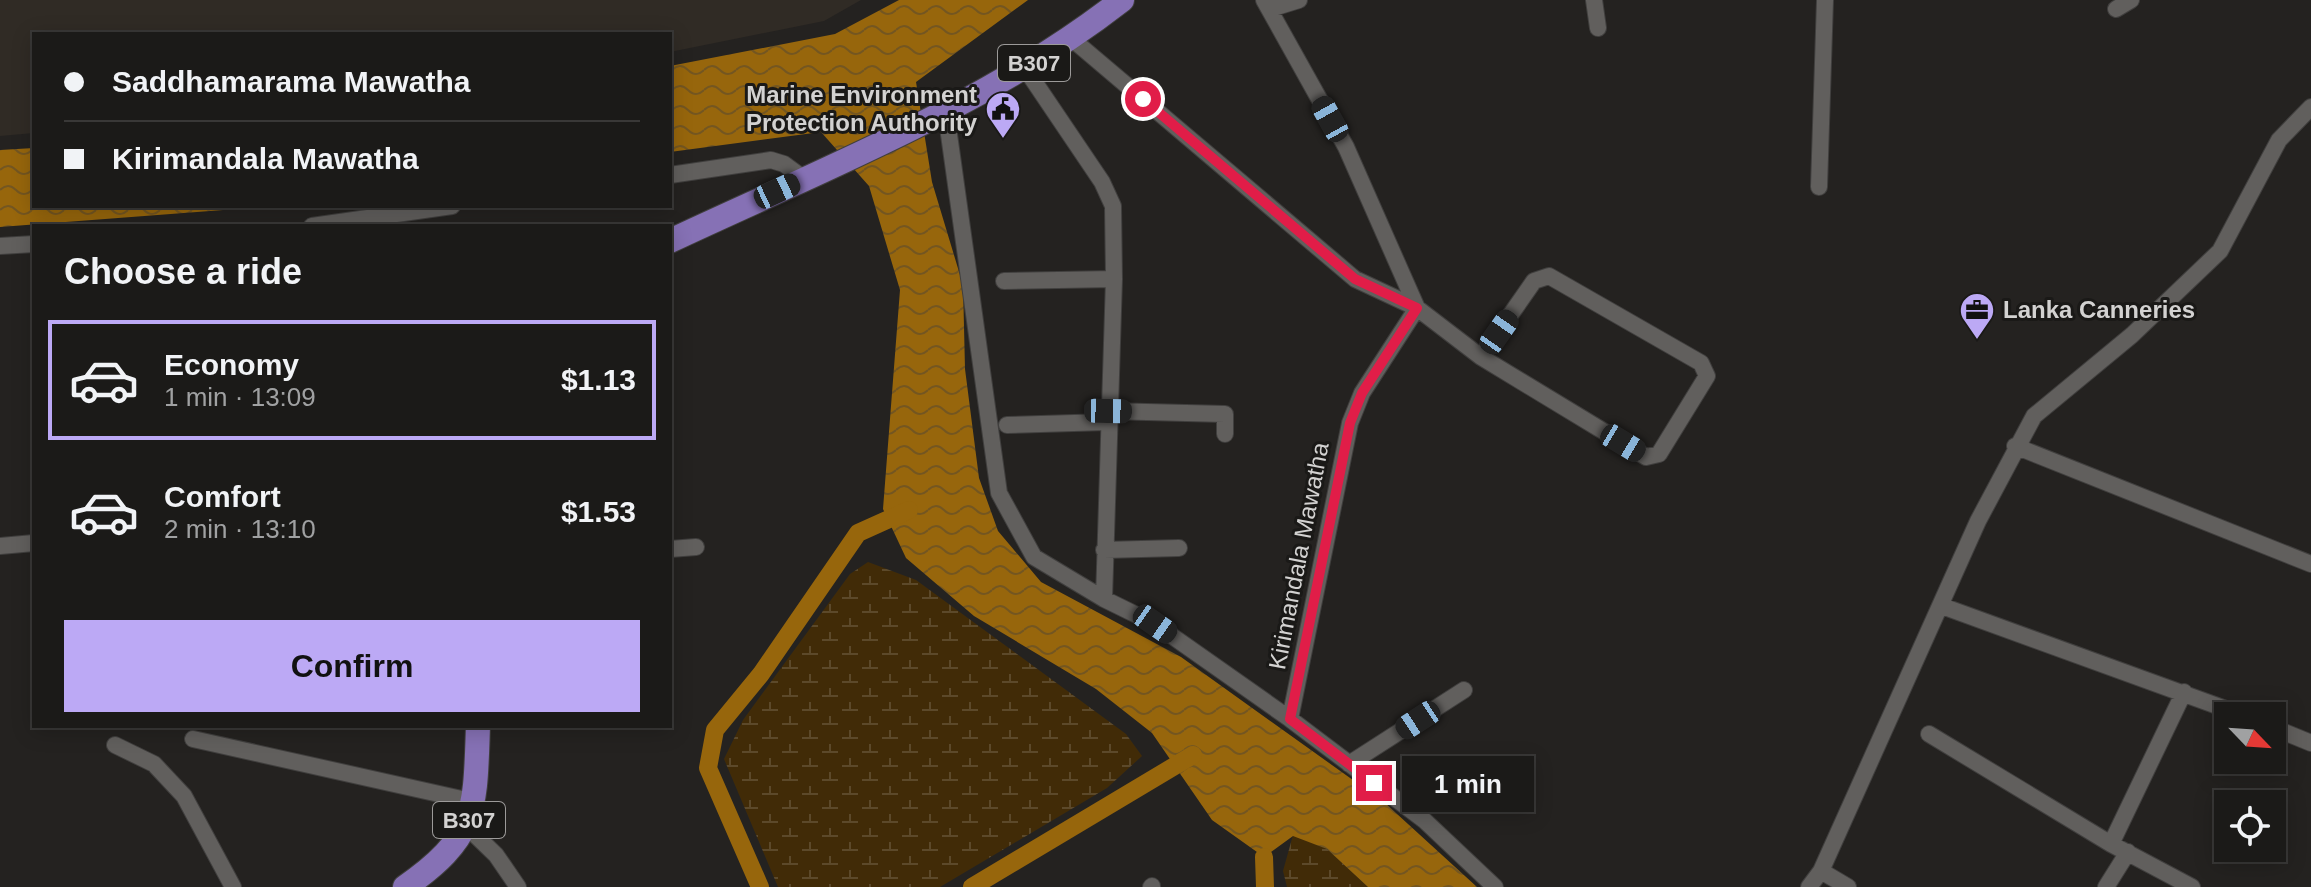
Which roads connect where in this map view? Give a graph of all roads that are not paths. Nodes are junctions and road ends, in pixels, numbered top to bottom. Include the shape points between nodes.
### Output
1 (1122, 0) edge
2 (1299, 0) edge
3 (1594, 0) edge
4 (1825, 0) edge
5 (2131, 0) edge
6 (1267, 5) edge
7 (2116, 9) dead end
8 (1598, 28) dead end
9 (1072, 39) junction
10 (1025, 68) junction
11 (2311, 107) edge
12 (943, 115) junction
13 (672, 175) edge
14 (803, 178) junction
15 (1819, 187) dead end
16 (438, 208) edge
17 (326, 224) edge
18 (672, 240) edge
19 (32, 244) edge
20 (0, 246) edge
21 (1114, 279) junction
22 (1004, 281) dead end
23 (1417, 308) junction
24 (1481, 357) junction
25 (1107, 417) junction
26 (1007, 425) dead end
27 (1225, 434) dead end
28 (2015, 446) junction
29 (32, 543) edge
30 (0, 546) edge
31 (696, 547) dead end
32 (1179, 548) dead end
33 (672, 549) edge
34 (1104, 550) junction
35 (2311, 564) edge
36 (1104, 599) junction
37 (1942, 606) junction
38 (1464, 690) dead end
39 (2184, 692) junction
40 (2214, 704) edge
41 (1290, 719) junction
42 (478, 728) edge
43 (2286, 733) edge
44 (1929, 734) dead end
45 (193, 739) dead end
46 (2311, 743) edge
47 (115, 745) dead end
48 (1349, 764) junction
49 (475, 802) junction
50 (466, 826) junction
51 (2111, 844) junction
52 (2128, 852) junction
53 (1821, 871) junction
54 (233, 887) edge
55 (405, 887) edge
56 (518, 887) edge
57 (1495, 887) edge
58 (1809, 887) edge
59 (1848, 887) edge
60 (2106, 887) edge
61 (2192, 887) edge

1 - 9 main road, B307
2 - 6 street
3 - 8 street
4 - 15 street
5 - 7 street
6 - 23 street via 1346,147
9 - 10 main road, B307
9 - 23 street via 1355,279
10 - 12 main road, B307
10 - 21 street via 1113,206
11 - 28 street via 2279,140 2220,251 2132,335 2034,416
12 - 14 main road, B307
12 - 36 street via 999,493 1034,557
13 - 14 street via 771,160
14 - 18 main road, B307
16 - 17 street
19 - 20 street
21 - 22 street
21 - 25 street
23 - 24 street
23 - 41 street, Kirimandala Mawatha via 1362,393 1350,423
24 - 24 street via 1534,281 1549,276 1701,363 1707,376 1659,454 1646,457
25 - 26 street
25 - 27 street via 1225,414
25 - 34 street
28 - 35 street
28 - 37 street
29 - 30 street
31 - 33 street
32 - 34 street
34 - 36 street
36 - 41 street via 1155,624
37 - 39 street
37 - 53 street
38 - 48 street
39 - 40 street
39 - 51 street
41 - 48 street
42 - 49 main road, B307
43 - 46 street
44 - 51 street
45 - 49 street
47 - 54 street via 154,764 184,796
48 - 57 street via 1424,820
49 - 50 main road, B307
50 - 55 main road, B307 via 450,852
50 - 56 street via 496,855
51 - 52 street
52 - 60 street
52 - 61 street
53 - 58 street
53 - 59 street

